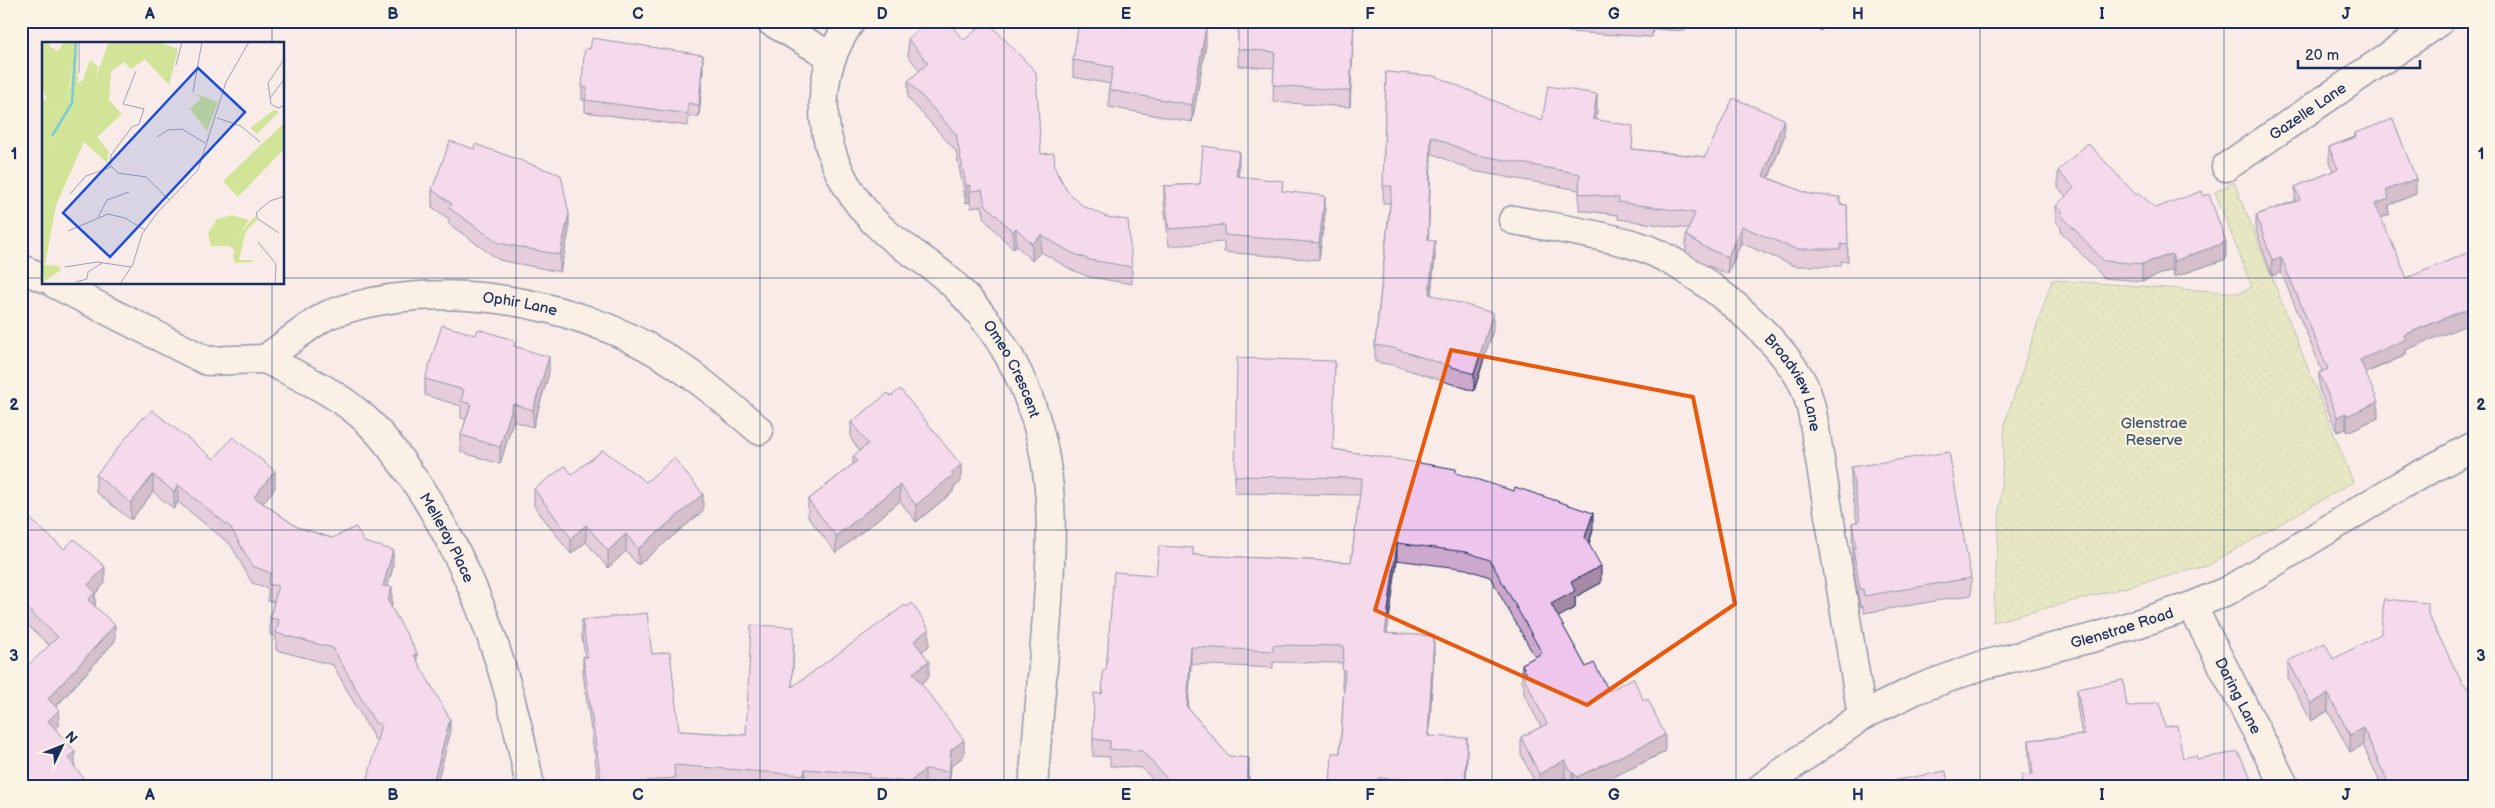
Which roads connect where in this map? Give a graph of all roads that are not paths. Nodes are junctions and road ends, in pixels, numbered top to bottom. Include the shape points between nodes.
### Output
1 (770, 21) edge
2 (852, 21) edge
3 (2440, 21) edge
4 (832, 57) junction
5 (2226, 167) dead end
6 (1513, 220) dead end
7 (21, 269) edge
8 (42, 277) edge
9 (57, 285) edge
10 (265, 359) junction
11 (760, 430) dead end
12 (2474, 446) edge
13 (2192, 606) junction
14 (1862, 716) junction
15 (530, 787) edge
16 (1033, 787) edge
17 (1762, 787) edge
18 (2285, 787) edge

1 - 4 street
2 - 4 street, Omeo Crescent
3 - 5 street, Gazelle Lane
4 - 16 street, Omeo Crescent via 824,113 827,142 838,172 856,202 886,232 936,268 977,309 1011,359 1031,405 1045,455 1052,556
6 - 14 street, Broadview Lane via 1633,244 1662,255 1705,283 1746,316 1782,353 1802,380 1812,410
7 - 8 street
9 - 10 street via 208,361
10 - 11 street, Ophir Lane via 328,314 370,302 453,294 503,299 560,312 629,338 704,384
10 - 15 street, Melleray Place via 326,389 357,412 402,462 434,511 465,568 486,622 508,688
12 - 13 street, Glenstrae Road via 2401,485 2229,590
13 - 14 street, Glenstrae Road via 2096,637 1983,665 1915,690
13 - 18 street, Daring Lane
14 - 17 street, Glenstrae Road

